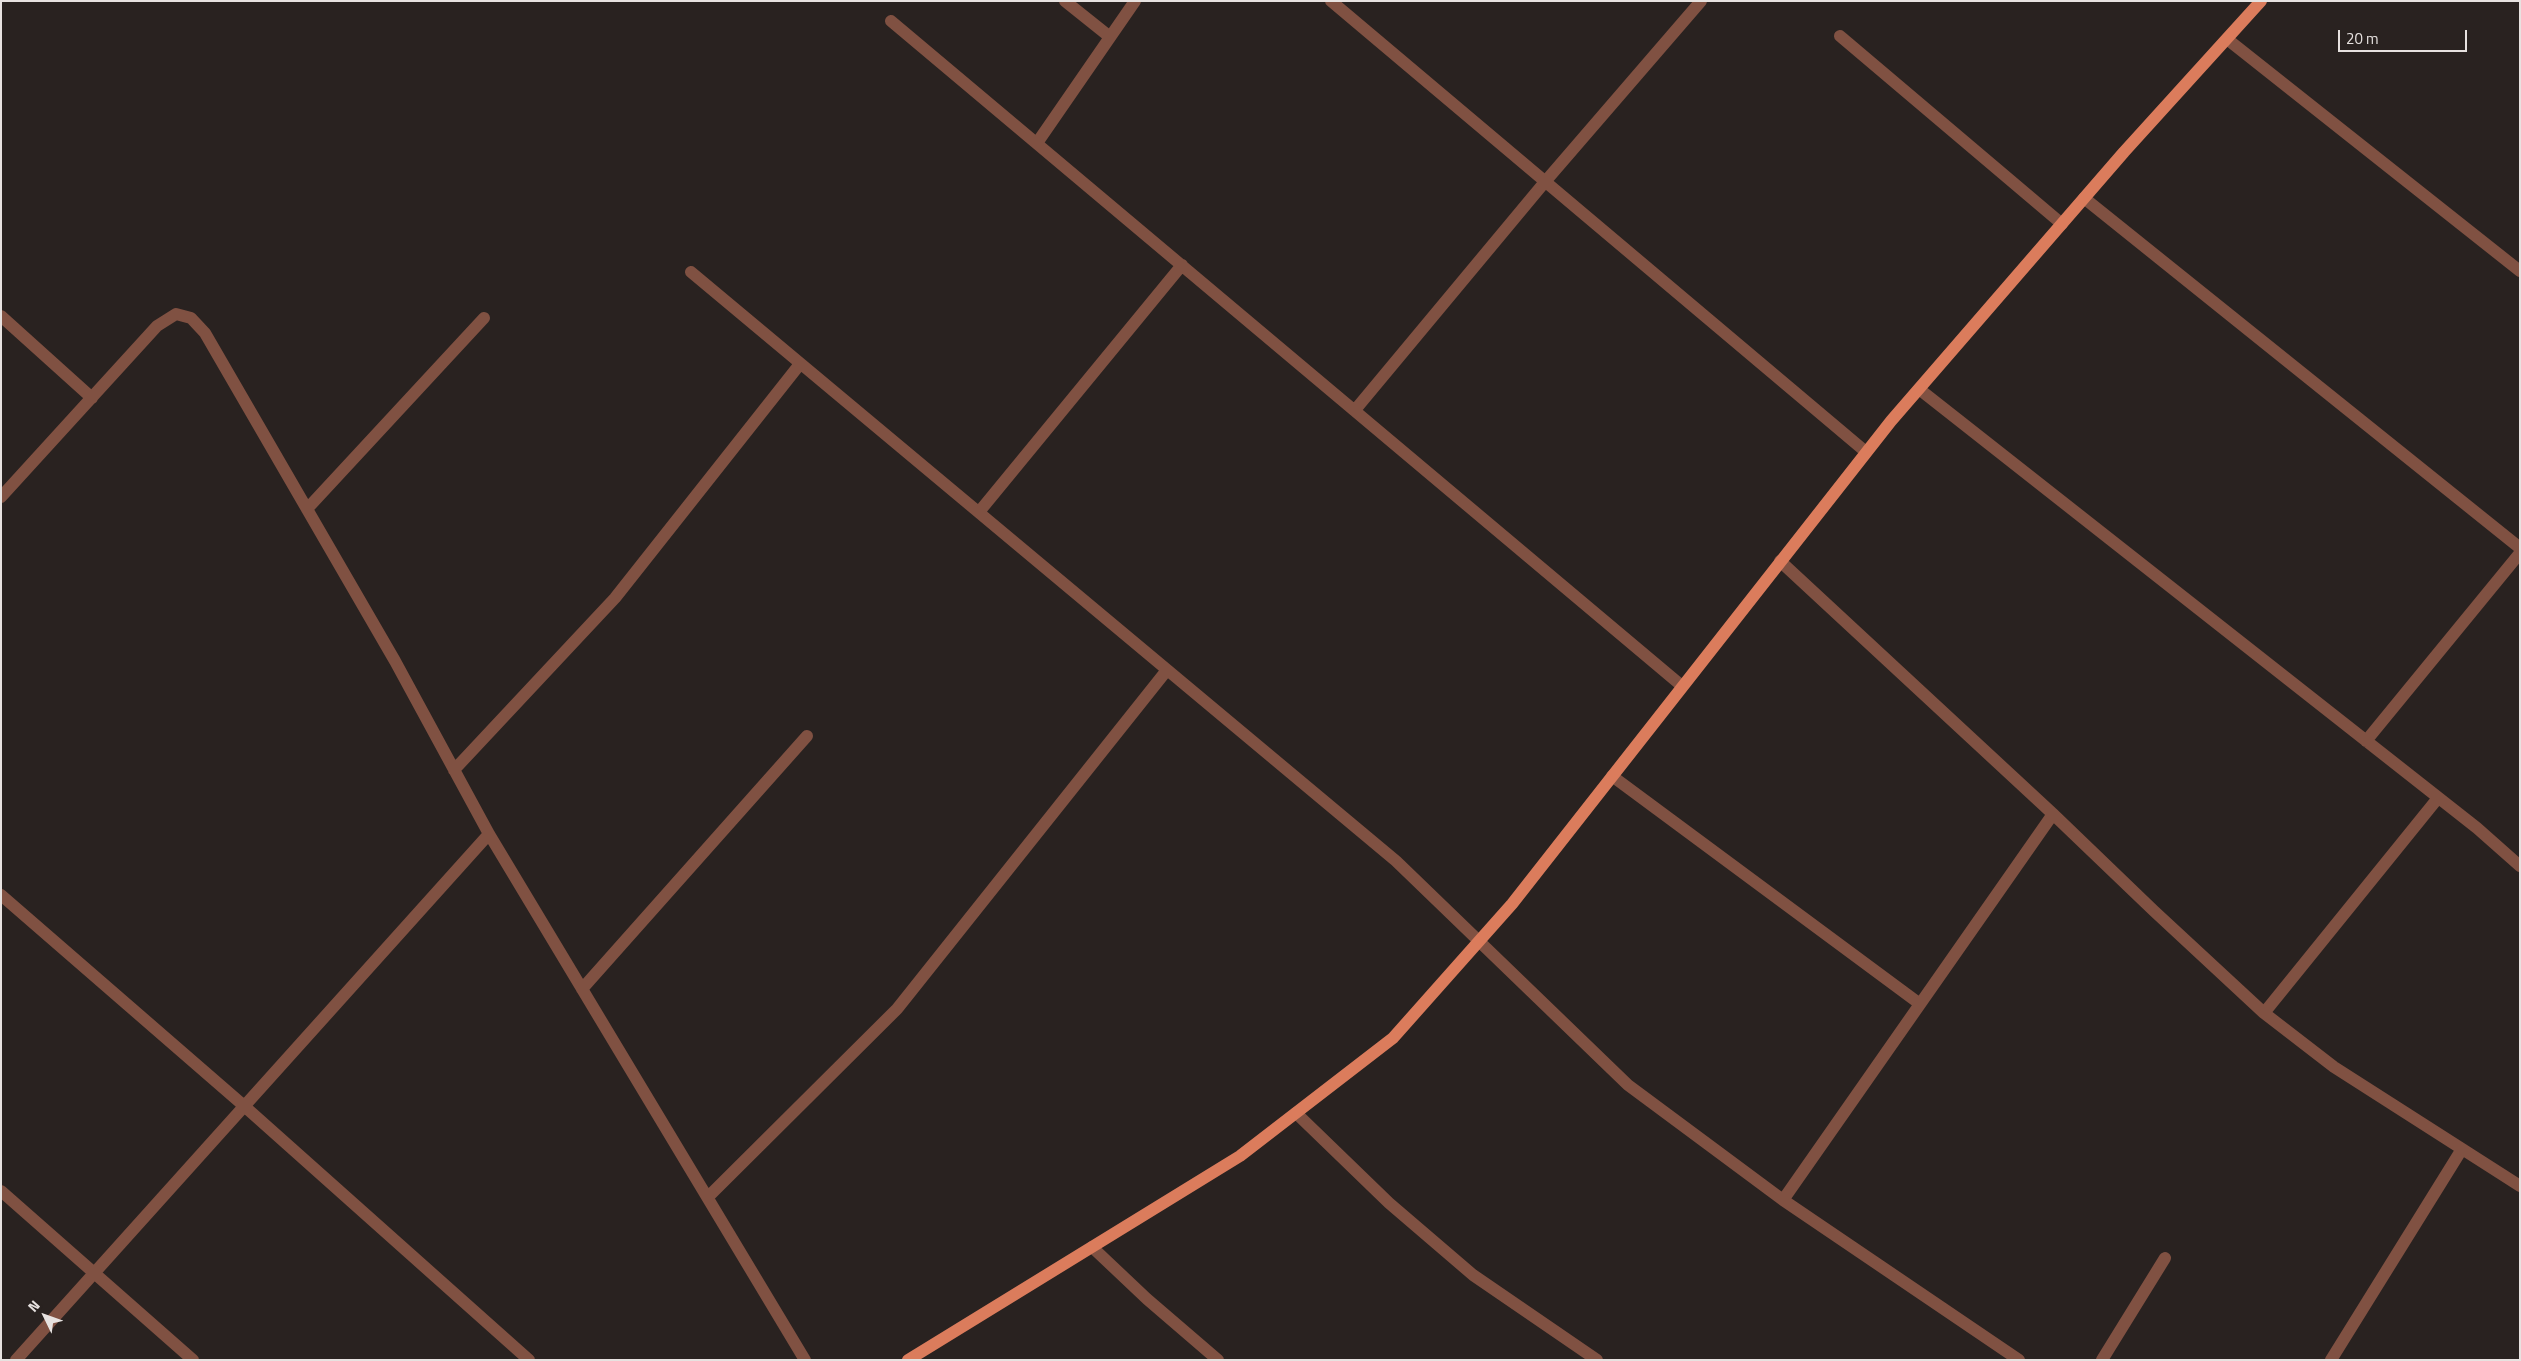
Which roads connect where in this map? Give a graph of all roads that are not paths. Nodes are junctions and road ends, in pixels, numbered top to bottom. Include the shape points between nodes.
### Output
1 (1065, 1) edge
2 (1135, 1) edge
3 (1331, 1) edge
4 (1701, 1) edge
5 (2261, 1) edge
6 (891, 21) dead end
7 (1840, 36) dead end
8 (1110, 37) junction
9 (2227, 39) junction
10 (1037, 143) junction
11 (1544, 183) junction
12 (2084, 198) junction
13 (2062, 224) junction
14 (1182, 265) junction
15 (2520, 271) edge
16 (691, 272) dead end
17 (1, 316) edge
18 (484, 318) dead end
19 (800, 364) junction
20 (1918, 389) junction
21 (92, 398) junction
22 (1354, 410) junction
23 (1866, 452) junction
24 (1, 496) edge
25 (307, 509) junction
26 (979, 512) junction
27 (2520, 548) edge
28 (2520, 553) edge
29 (1780, 562) junction
30 (1167, 670) junction
31 (1682, 686) junction
32 (808, 736) dead end
33 (2366, 741) junction
34 (454, 770) junction
35 (1612, 776) junction
36 (2438, 798) junction
37 (2053, 814) junction
38 (489, 834) junction
39 (2520, 866) edge
40 (1, 895) edge
41 (1478, 942) junction
42 (582, 989) junction
43 (1920, 1004) junction
44 (2264, 1013) junction
45 (243, 1105) junction
46 (1296, 1113) junction
47 (2462, 1149) junction
48 (2520, 1186) edge
49 (1, 1191) edge
50 (708, 1198) junction
51 (1783, 1200) junction
52 (1092, 1247) junction
53 (2165, 1258) dead end
54 (95, 1274) junction
55 (16, 1360) edge
56 (193, 1360) edge
57 (528, 1360) edge
58 (804, 1360) edge
59 (908, 1360) edge
60 (1218, 1360) edge
61 (1597, 1360) edge
62 (2019, 1360) edge
63 (2102, 1360) edge
64 (2331, 1360) edge

1 - 8 street
2 - 8 street
3 - 11 street
4 - 11 street
5 - 9 main road
6 - 10 street
7 - 13 street
8 - 10 street
9 - 12 main road
9 - 15 street
10 - 14 street
11 - 22 street
11 - 23 street
12 - 13 main road
12 - 27 street
13 - 20 main road
14 - 22 street
14 - 26 street
16 - 19 street
17 - 21 street
18 - 25 street
19 - 26 street
19 - 34 street via 615,598
20 - 23 main road
20 - 33 street
21 - 24 street
21 - 25 street via 157,326 176,314 191,318 205,333
22 - 31 street
23 - 29 main road
25 - 34 street via 395,660
26 - 30 street
28 - 33 street
29 - 31 main road
29 - 37 street
30 - 41 street via 1396,861
30 - 50 street via 898,1009
31 - 35 main road
32 - 42 street
33 - 36 street
34 - 38 street
35 - 41 main road via 1512,904
35 - 43 street
36 - 39 street
36 - 44 street
37 - 43 street
37 - 44 street
38 - 42 street
38 - 45 street
40 - 45 street
41 - 46 main road via 1393,1038
41 - 51 street via 1628,1085
42 - 50 street
43 - 51 street
44 - 47 street via 2334,1066
45 - 54 street
45 - 57 street
46 - 52 main road via 1240,1156
46 - 61 street via 1389,1203 1473,1275
47 - 48 street
47 - 64 street
49 - 54 street
50 - 58 street
51 - 62 street
52 - 59 main road
52 - 60 street
53 - 63 street
54 - 55 street
54 - 56 street

